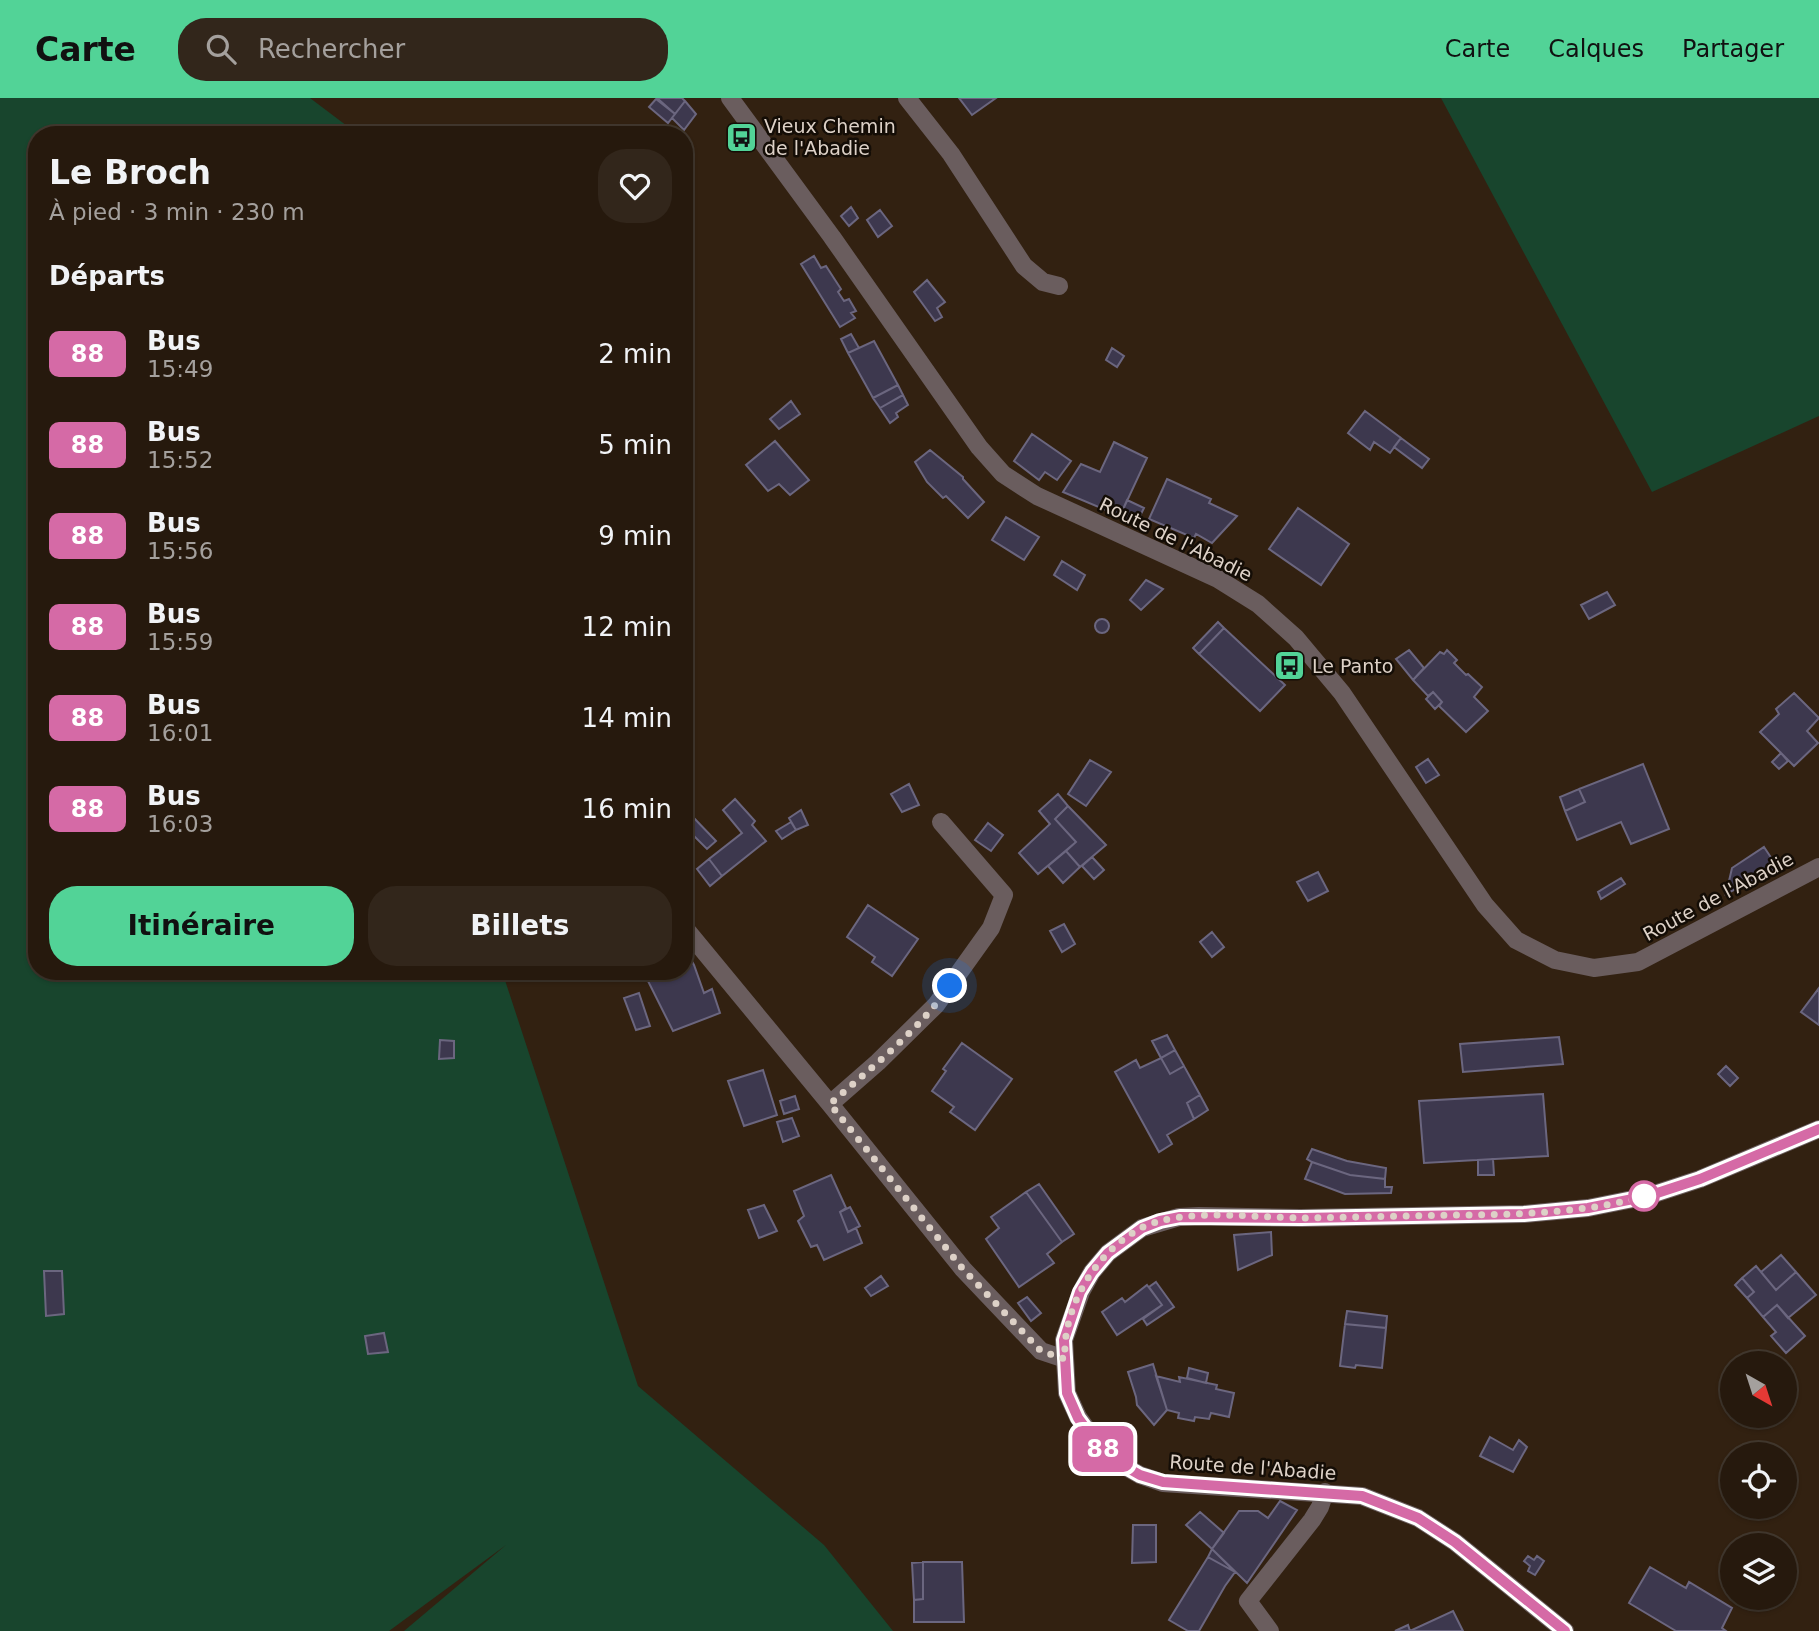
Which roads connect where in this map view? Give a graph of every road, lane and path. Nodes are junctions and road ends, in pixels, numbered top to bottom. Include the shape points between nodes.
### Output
1 (730, 98) edge
2 (907, 98) edge
3 (1059, 286) dead end
4 (941, 822) dead end
5 (1819, 867) edge
6 (693, 938) edge
7 (830, 1104) junction
8 (1819, 1129) edge
9 (1065, 1359) junction
10 (1325, 1492) junction
11 (1270, 1631) edge
12 (1565, 1631) edge

1 - 5 street, Route de l'Abadie via 979,447 1003,474 1037,496 1218,579 1258,604 1296,638 1342,693 1485,905 1516,940 1555,960 1594,968 1639,962
2 - 3 street via 951,154 1024,266 1043,282
4 - 7 street via 1004,895 991,928 936,1005
6 - 7 street
7 - 9 street via 963,1269 1041,1351
8 - 9 street, Route de l'Abadie via 1700,1179 1588,1208 1524,1214 1199,1216 1160,1221 1126,1239 1092,1272 1072,1314 1064,1340
9 - 10 street, Route de l'Abadie via 1067,1393 1078,1418 1098,1445 1140,1475 1163,1482
10 - 11 street via 1312,1520 1248,1601
10 - 12 street, Route de l'Abadie via 1362,1496 1418,1518 1455,1542

